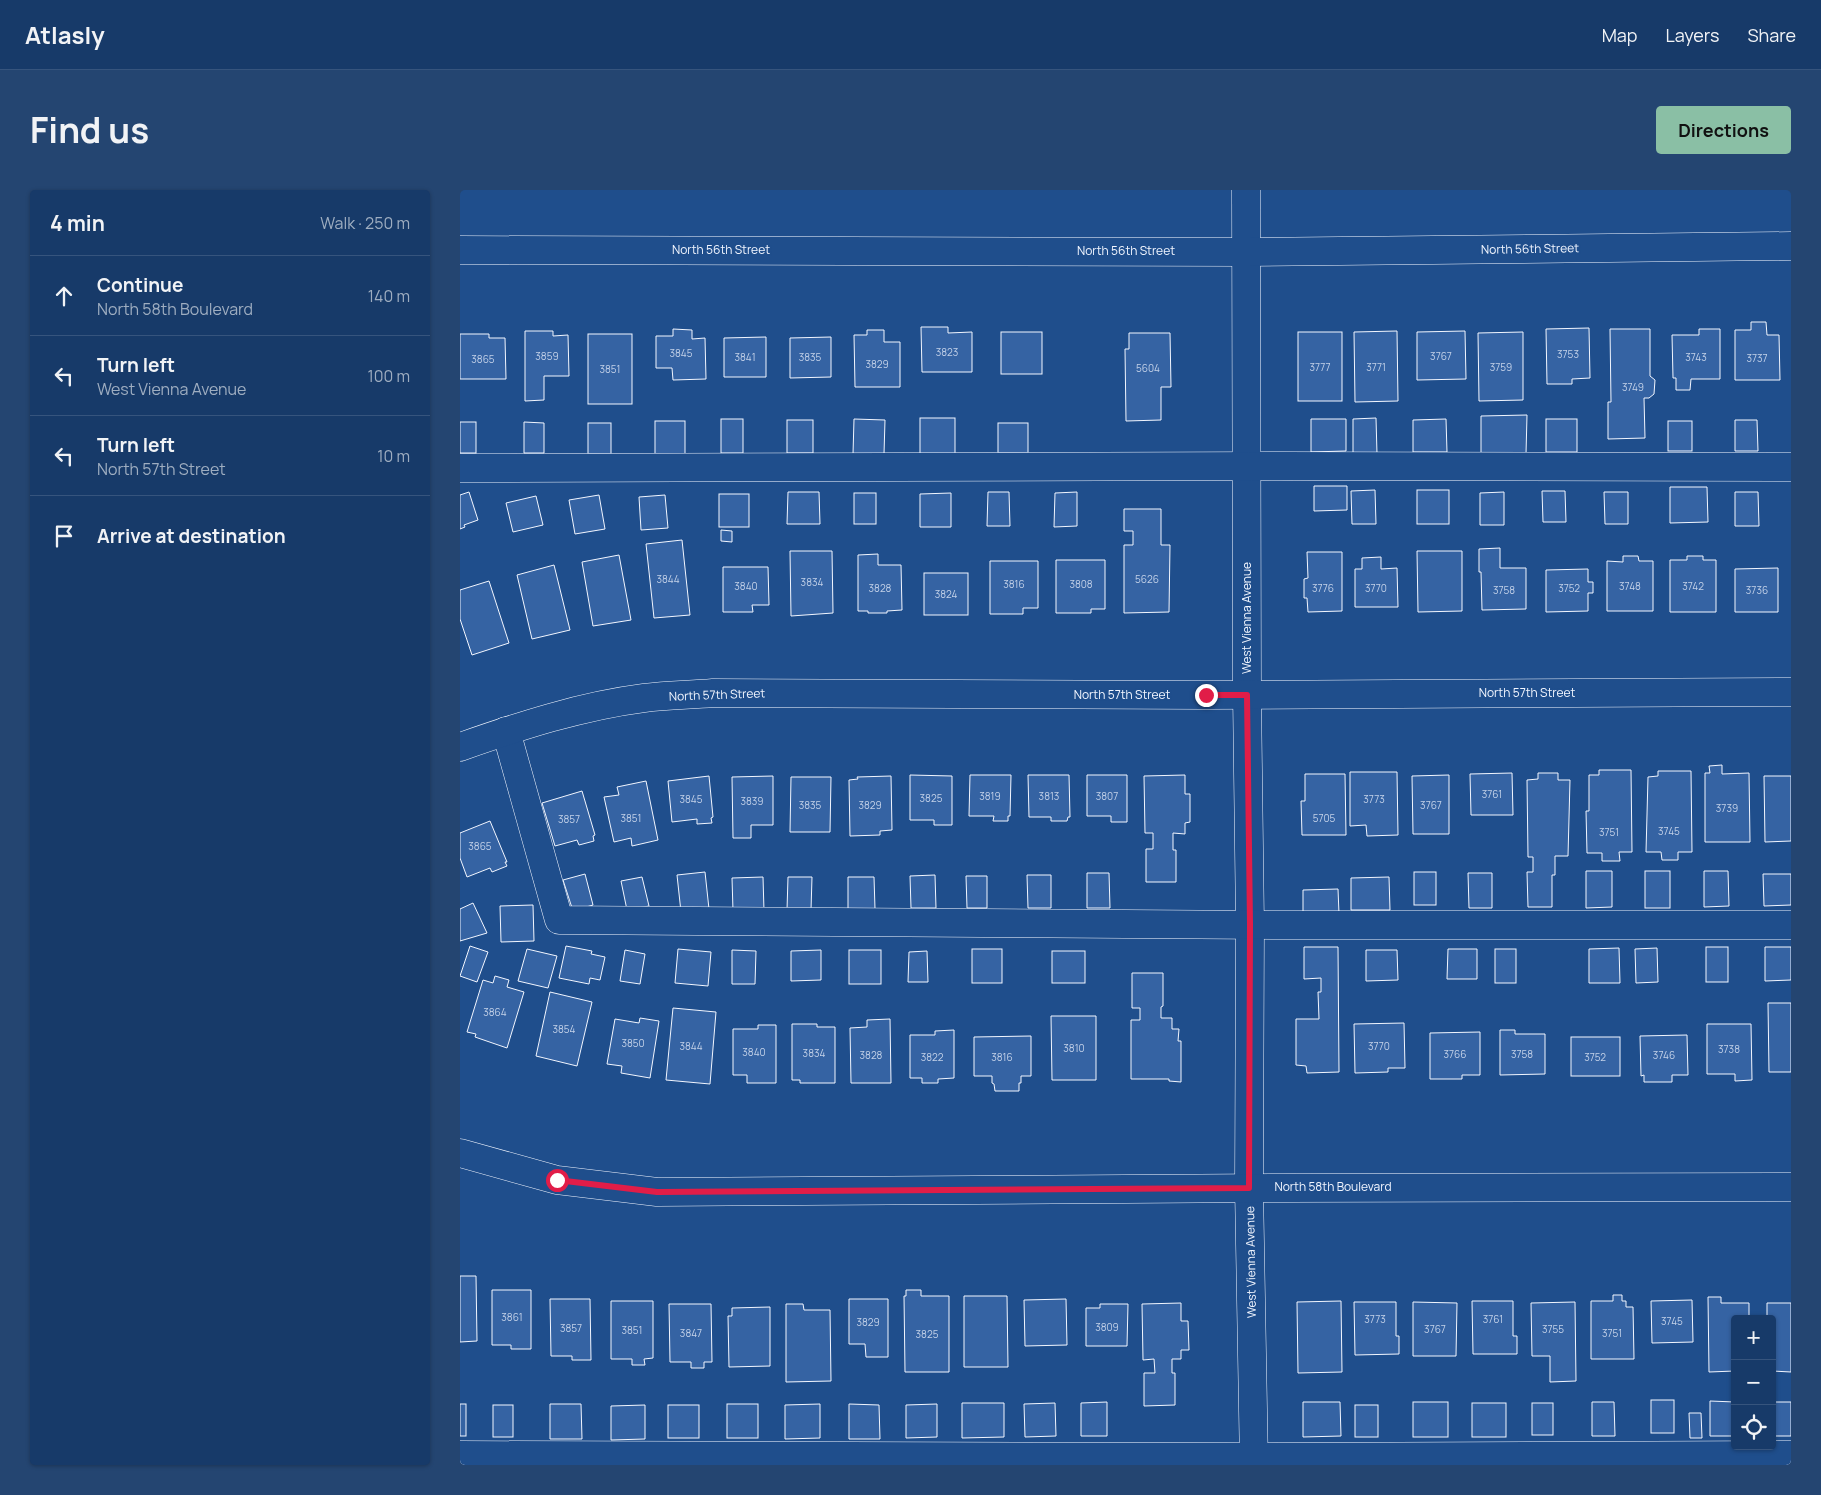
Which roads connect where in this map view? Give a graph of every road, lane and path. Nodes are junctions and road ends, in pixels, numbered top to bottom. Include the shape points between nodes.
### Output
1 (1246, 190) edge
2 (1791, 246) edge
3 (460, 250) edge
4 (1246, 252) junction
5 (1247, 466) junction
6 (1791, 467) edge
7 (460, 468) edge
8 (1791, 692) edge
9 (1247, 695) junction
10 (506, 731) junction
11 (460, 747) edge
12 (1250, 924) junction
13 (1791, 925) edge
14 (460, 1153) edge
15 (1791, 1187) edge
16 (1249, 1188) junction
17 (460, 1455) edge
18 (1791, 1455) edge
19 (1254, 1461) edge

1 - 4 street, West Vienna Avenue
2 - 4 street, North 56th Street
3 - 4 street, North 56th Street
4 - 5 street, West Vienna Avenue
5 - 6 street
5 - 7 street
5 - 9 street, West Vienna Avenue
8 - 9 street, North 57th Street
9 - 10 street, North 57th Street via 713,693 635,700 577,711
9 - 12 street, West Vienna Avenue
10 - 11 street, North 57th Street
10 - 12 street via 559,920
12 - 13 street
12 - 16 street, West Vienna Avenue
14 - 16 street, North 58th Boulevard via 557,1180 657,1192
15 - 16 street, North 58th Boulevard
16 - 19 street, West Vienna Avenue
17 - 19 street
18 - 19 street

